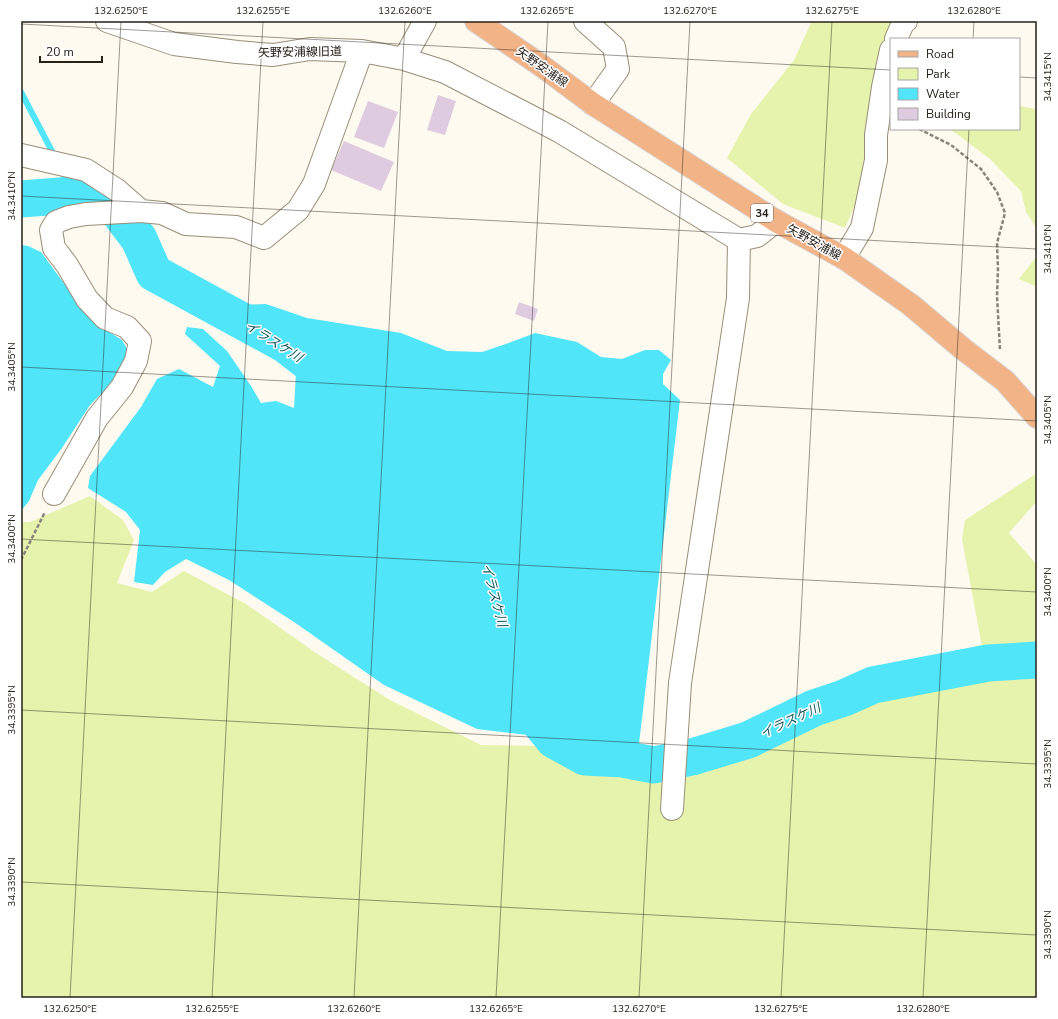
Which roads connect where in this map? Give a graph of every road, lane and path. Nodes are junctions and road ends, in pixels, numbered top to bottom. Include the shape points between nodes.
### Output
1 (107, 21) edge
2 (425, 21) edge
3 (476, 21) edge
4 (585, 21) edge
5 (906, 21) edge
6 (896, 38) edge
7 (362, 51) junction
8 (890, 55) edge
9 (404, 59) junction
10 (593, 104) junction
11 (921, 130) edge
12 (21, 155) edge
13 (141, 211) junction
14 (776, 221) junction
15 (739, 240) junction
16 (844, 258) junction
17 (1005, 382) junction
18 (1037, 417) edge
19 (54, 494) joint
20 (21, 560) edge
21 (672, 809) dead end

1 - 7 street, 矢野安浦線旧道 via 174,44 237,52 273,55 310,49
2 - 9 street
3 - 10 main road, 矢野安浦線 / 34
4 - 10 street via 614,48 618,69
5 - 6 street
7 - 9 street, 矢野安浦線旧道
7 - 13 street via 314,184 298,210 264,238 236,227 186,224 162,214
8 - 16 street via 876,135 876,160 862,228
9 - 15 street, 矢野安浦線旧道 via 445,72 559,131
10 - 14 main road, 矢野安浦線 / 34
11 - 17 path via 951,145 981,169 997,192 1005,213 997,243 1000,353
12 - 13 street via 86,170 117,190
13 - 19 street via 70,216 56,222 51,230 54,248 87,299 105,318 127,327 140,341 136,361 122,387 97,418
14 - 15 street via 757,236
14 - 16 main road, 矢野安浦線 / 34
15 - 21 street via 738,298 680,684
16 - 17 main road, 矢野安浦線 / 34 via 911,304 962,349
17 - 18 main road, 矢野安浦線 / 34
19 - 20 path

